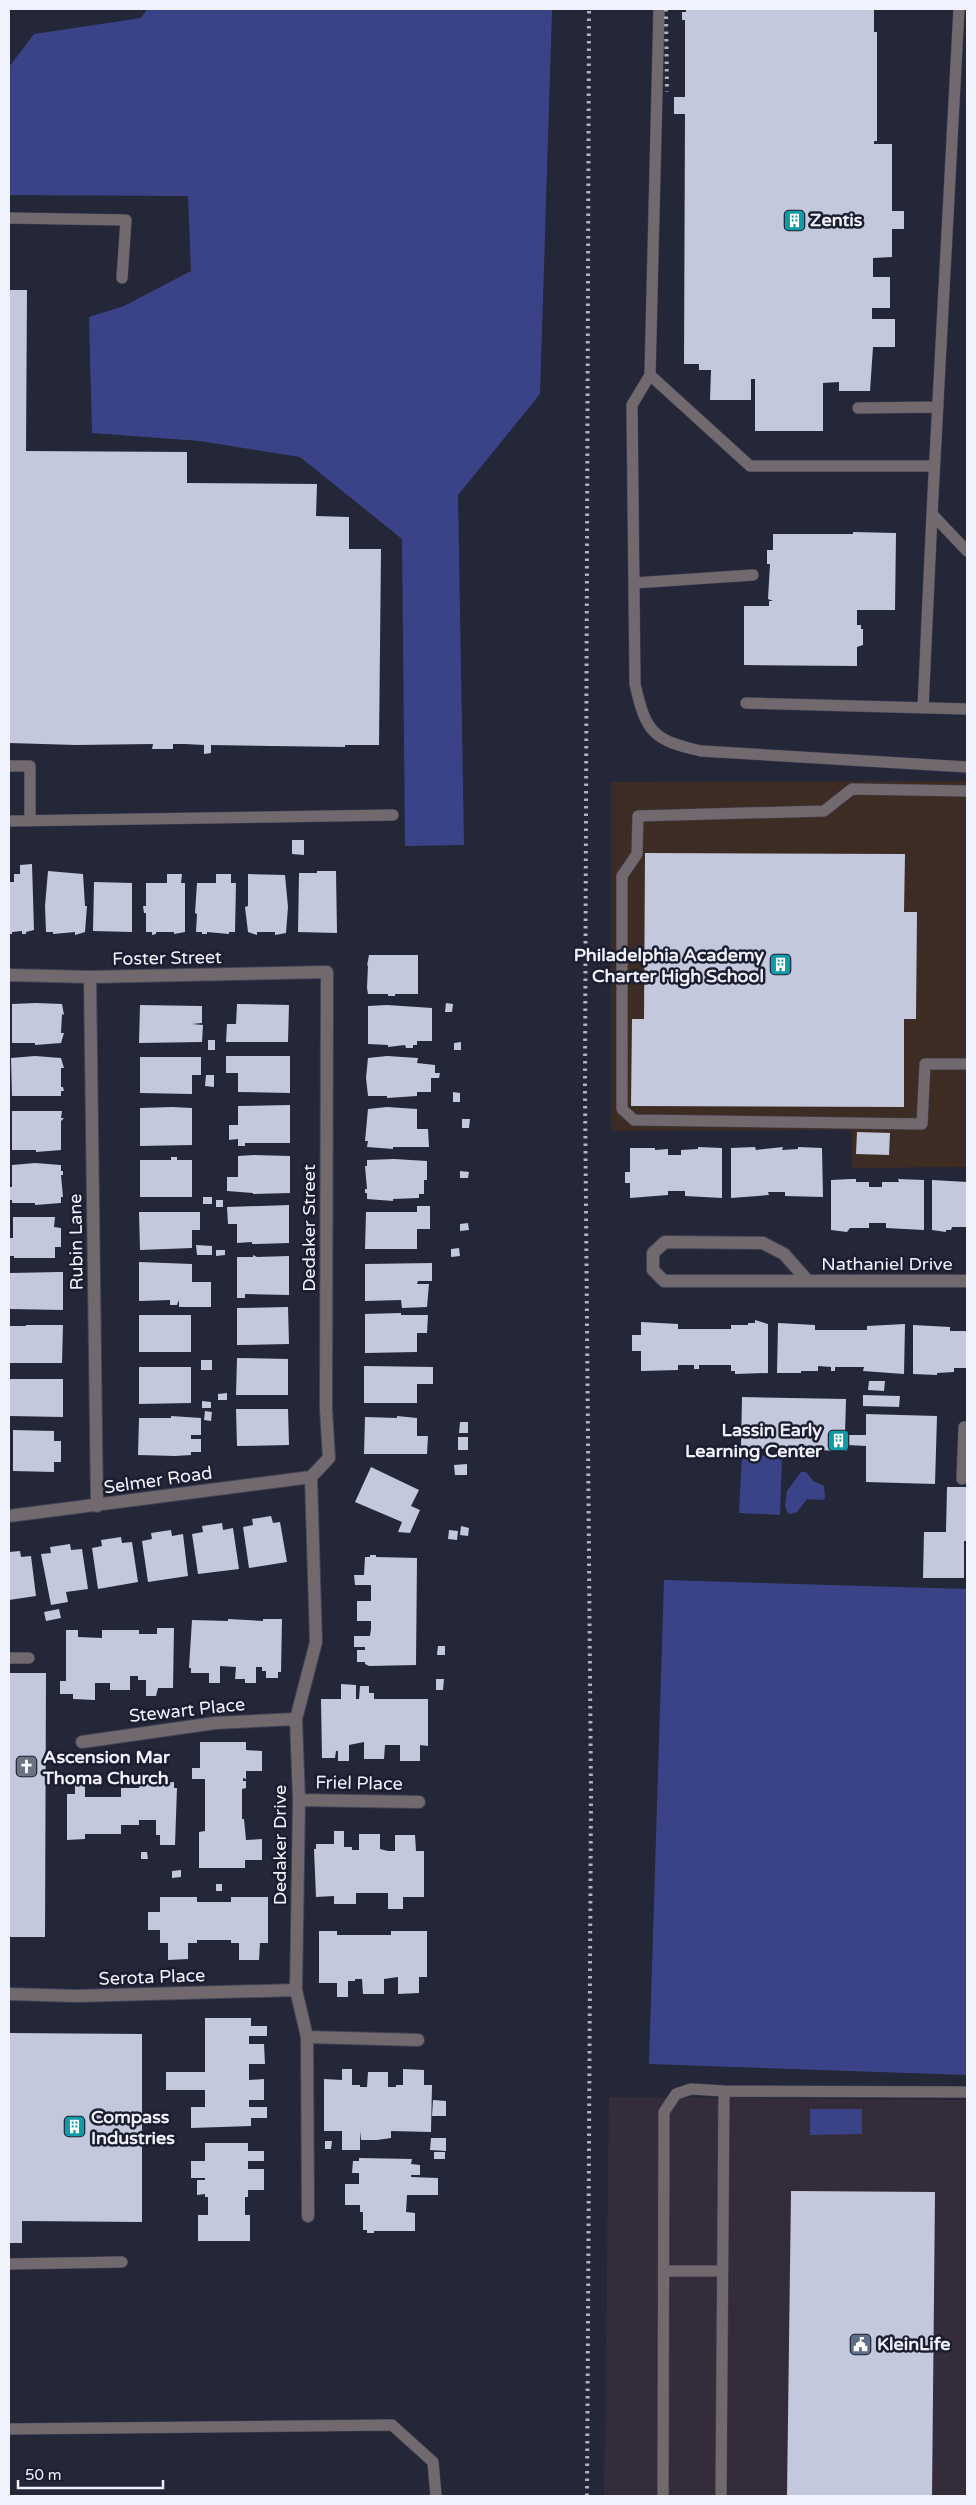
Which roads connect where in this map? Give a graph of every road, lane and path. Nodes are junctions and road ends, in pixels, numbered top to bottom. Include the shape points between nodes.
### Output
1 (659, 9) edge
2 (959, 9) edge
3 (9, 218) edge
4 (122, 278) dead end
5 (650, 375) junction
6 (938, 407) junction
7 (858, 408) dead end
8 (934, 466) junction
9 (932, 514) junction
10 (967, 551) edge
11 (753, 575) dead end
12 (634, 582) junction
13 (746, 703) dead end
14 (923, 708) junction
15 (967, 709) edge
16 (9, 766) edge
17 (967, 767) edge
18 (967, 791) edge
19 (393, 815) dead end
20 (9, 821) edge
21 (30, 821) junction
22 (327, 972) joint
23 (9, 975) edge
24 (90, 977) junction
25 (967, 1064) edge
26 (808, 1281) junction
27 (967, 1281) edge
28 (967, 1427) edge
29 (311, 1477) junction
30 (962, 1479) dead end
31 (97, 1506) junction
32 (9, 1516) edge
33 (9, 1658) edge
34 (29, 1658) dead end
35 (296, 1718) junction
36 (82, 1742) dead end
37 (299, 1800) junction
38 (419, 1802) dead end
39 (296, 1990) junction
40 (9, 1994) edge
41 (306, 2036) junction
42 (418, 2040) dead end
43 (724, 2091) junction
44 (967, 2092) edge
45 (308, 2216) dead end
46 (122, 2262) dead end
47 (9, 2264) edge
48 (664, 2271) junction
49 (723, 2271) junction
50 (9, 2429) edge
51 (436, 2496) edge
52 (664, 2496) edge
53 (721, 2496) edge

1 - 5 lane
2 - 6 lane
3 - 4 lane via 126,220
5 - 8 lane via 750,466
5 - 12 lane via 632,405
6 - 7 lane
6 - 8 lane
8 - 9 lane
9 - 10 lane
9 - 14 lane
11 - 12 lane
12 - 17 lane via 635,684 640,710 655,735 671,744 702,751
13 - 14 lane
14 - 15 lane
16 - 21 lane via 30,766
18 - 25 lane via 852,789 824,811 638,816 636,854 622,876 622,1109 634,1120 922,1124 925,1064
19 - 21 lane
20 - 21 lane
22 - 24 street, Foster Street
22 - 29 street, Dedaker Street via 326,1409 329,1458
23 - 24 street, Foster Street
24 - 31 street, Rubin Lane
26 - 26 street, Nathaniel Drive via 664,1281 653,1270 653,1253 665,1242 763,1243 784,1254
26 - 27 street, Nathaniel Drive
28 - 30 lane via 964,1427
29 - 31 street, Selmer Road
29 - 35 street, Dedaker Drive via 316,1642
31 - 32 street, Selmer Road
33 - 34 lane
35 - 36 street, Stewart Place via 215,1723
35 - 37 street, Dedaker Drive
37 - 38 street, Friel Place
37 - 39 street, Dedaker Drive
39 - 40 street, Serota Place via 77,1996
39 - 41 street, Dedaker Drive
41 - 42 street
41 - 45 street, Dedaker Drive
43 - 44 lane
43 - 48 lane via 691,2089 676,2094 664,2112
43 - 49 lane
46 - 47 lane
48 - 49 lane
48 - 52 lane
49 - 53 lane
50 - 51 lane via 392,2425 433,2462

